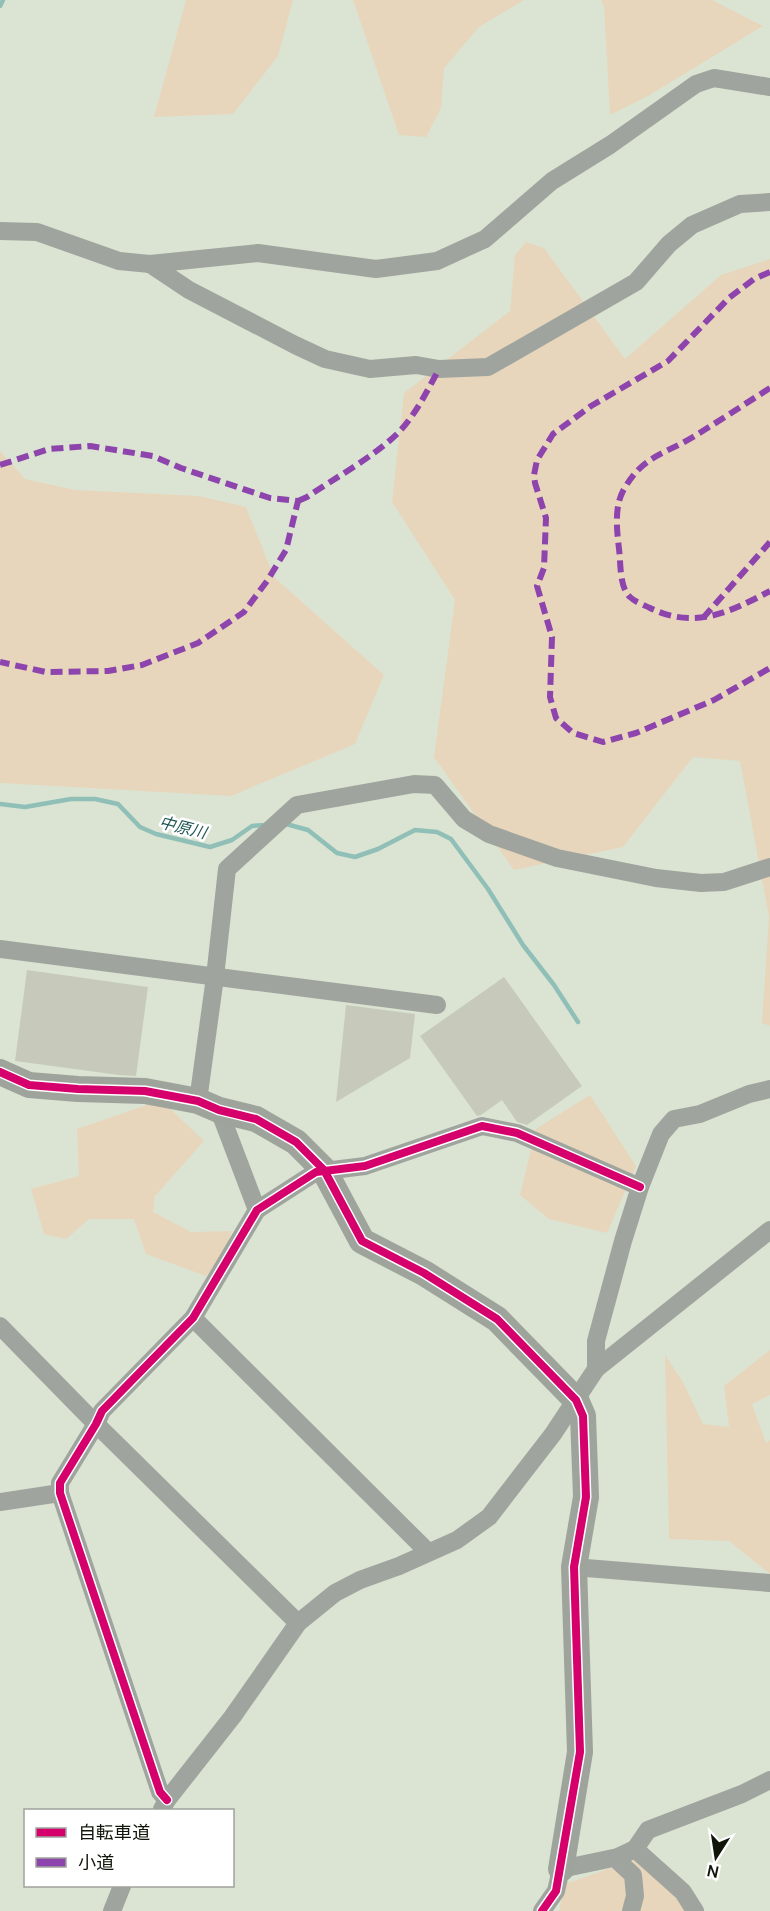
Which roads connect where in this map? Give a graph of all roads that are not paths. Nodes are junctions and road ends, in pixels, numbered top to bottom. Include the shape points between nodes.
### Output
1 (770, 87) edge
2 (770, 202) edge
3 (0, 231) edge
4 (150, 264) junction
5 (770, 867) edge
6 (0, 949) edge
7 (215, 977) junction
8 (437, 1005) dead end
9 (0, 1072) edge
10 (770, 1089) edge
11 (208, 1106) junction
12 (324, 1170) junction
13 (639, 1187) junction
14 (257, 1210) junction
15 (770, 1230) edge
16 (193, 1318) junction
17 (0, 1326) edge
18 (597, 1369) junction
19 (576, 1400) junction
20 (96, 1424) junction
21 (60, 1493) junction
22 (0, 1502) edge
23 (428, 1552) junction
24 (574, 1567) junction
25 (770, 1583) edge
26 (298, 1623) junction
27 (770, 1780) edge
28 (164, 1805) edge
29 (627, 1853) junction
30 (561, 1869) junction
31 (122, 1887) edge
32 (112, 1911) edge
33 (542, 1911) edge
34 (631, 1911) edge
35 (695, 1911) edge

1 - 4 street via 714,78 696,84 610,146 552,181 485,239 437,261 376,269 258,253
2 - 4 street via 740,204 692,225 669,244 636,282 489,367 439,369 416,365 370,369 326,359 189,290
3 - 4 street via 37,232 119,261
5 - 7 street via 724,882 701,883 557,858 489,834 464,819 435,785 414,784 297,804 227,869
6 - 7 street
7 - 8 street
7 - 11 street
9 - 11 street via 29,1085 145,1091
10 - 13 street via 674,1119 661,1134
11 - 12 street via 256,1119 296,1142
11 - 14 street
12 - 13 street via 365,1166 482,1126 517,1133
12 - 14 street
12 - 19 street via 362,1241 424,1273 497,1319
13 - 18 street via 596,1341
14 - 16 street
15 - 18 street
16 - 20 street via 102,1411
16 - 23 street
17 - 20 street
18 - 19 street
19 - 23 street via 489,1516 457,1540
19 - 24 street via 583,1416 586,1497
20 - 21 street via 60,1483
20 - 26 street
21 - 22 street
21 - 28 street
23 - 26 street via 335,1593
24 - 25 street
24 - 30 street via 580,1752
26 - 28 street
27 - 29 street via 648,1830
29 - 30 street
29 - 34 street via 619,1862 633,1875 635,1896
29 - 35 street via 683,1892
30 - 33 street via 556,1891
31 - 32 street

